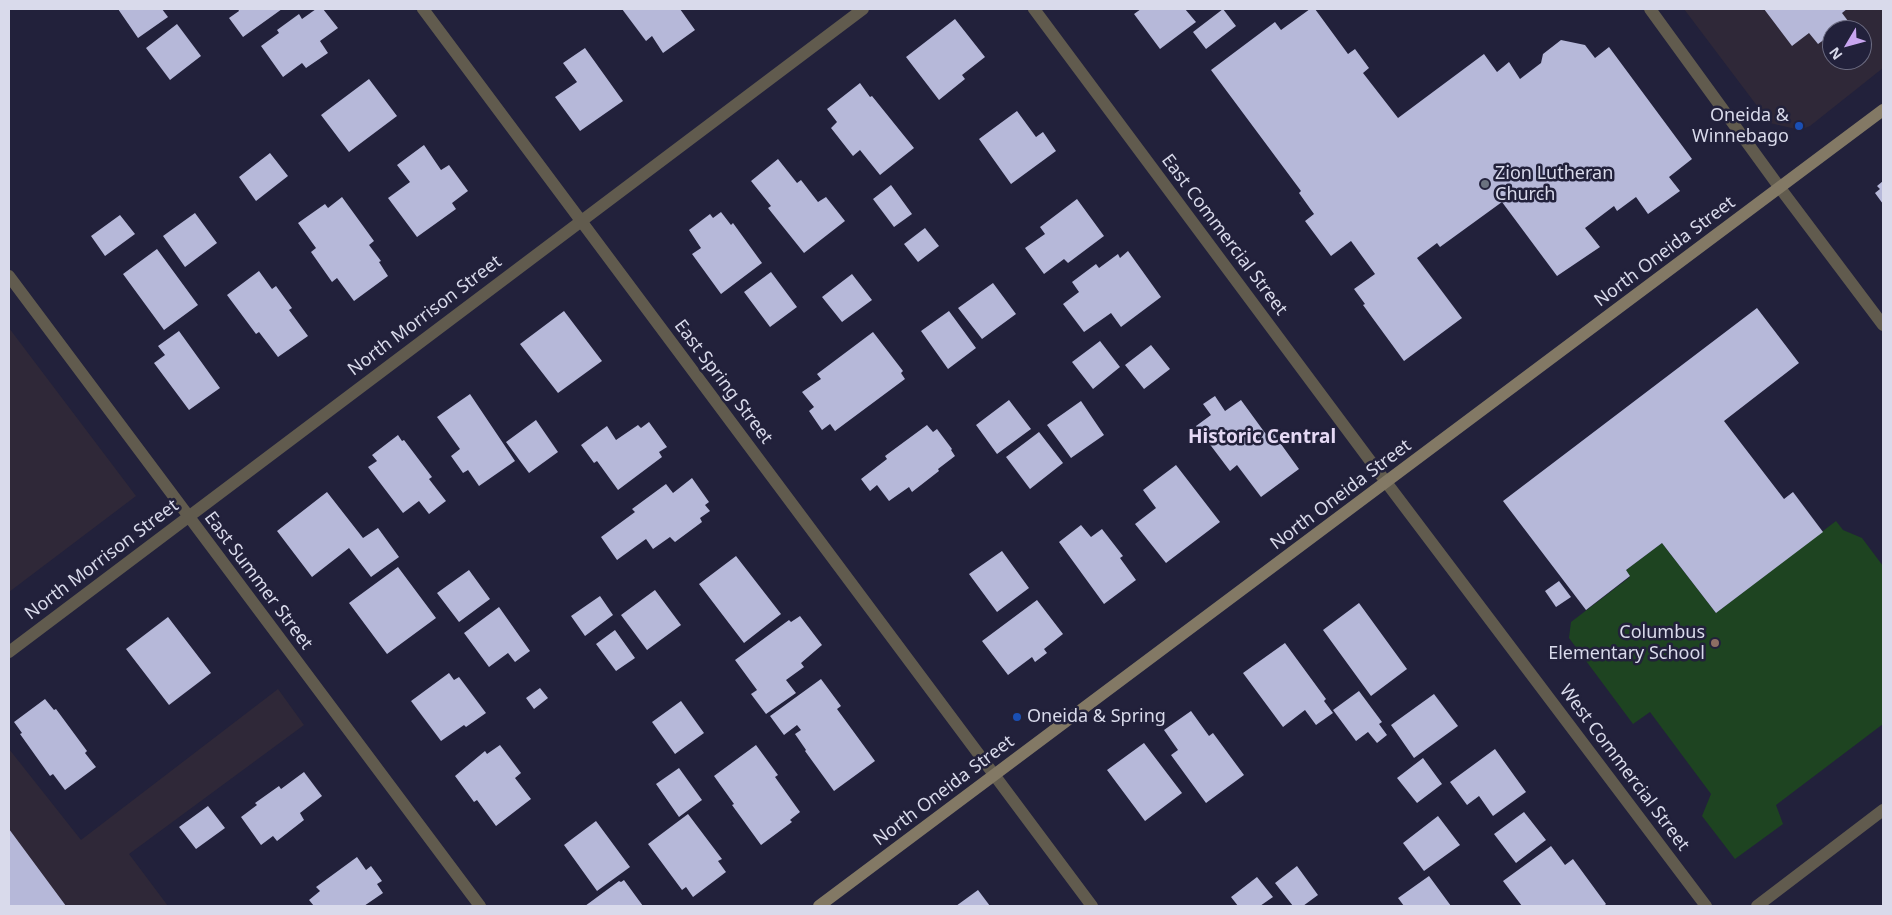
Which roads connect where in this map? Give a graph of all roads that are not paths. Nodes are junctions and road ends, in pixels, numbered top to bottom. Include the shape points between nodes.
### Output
1 (422, 9) edge
2 (863, 9) edge
3 (1034, 9) edge
4 (1650, 9) edge
5 (1883, 110) edge
6 (1780, 188) junction
7 (580, 220) junction
8 (9, 276) edge
9 (1883, 324) edge
10 (1386, 482) junction
11 (188, 517) junction
12 (9, 652) edge
13 (994, 776) junction
14 (1883, 810) edge
15 (480, 906) edge
16 (819, 906) edge
17 (1092, 906) edge
18 (1706, 906) edge
19 (1758, 906) edge

1 - 7 street, East Spring Street
2 - 7 street, North Morrison Street
3 - 10 street, East Commercial Street
4 - 6 street
5 - 6 main road, North Oneida Street
6 - 9 street
6 - 10 main road, North Oneida Street
7 - 11 street, North Morrison Street
7 - 13 street, East Spring Street
8 - 11 street, East Summer Street
10 - 13 main road, North Oneida Street
10 - 18 street, West Commercial Street
11 - 12 street, North Morrison Street
11 - 15 street, East Summer Street
13 - 16 main road, North Oneida Street
13 - 17 street, East Spring Street
14 - 19 street

